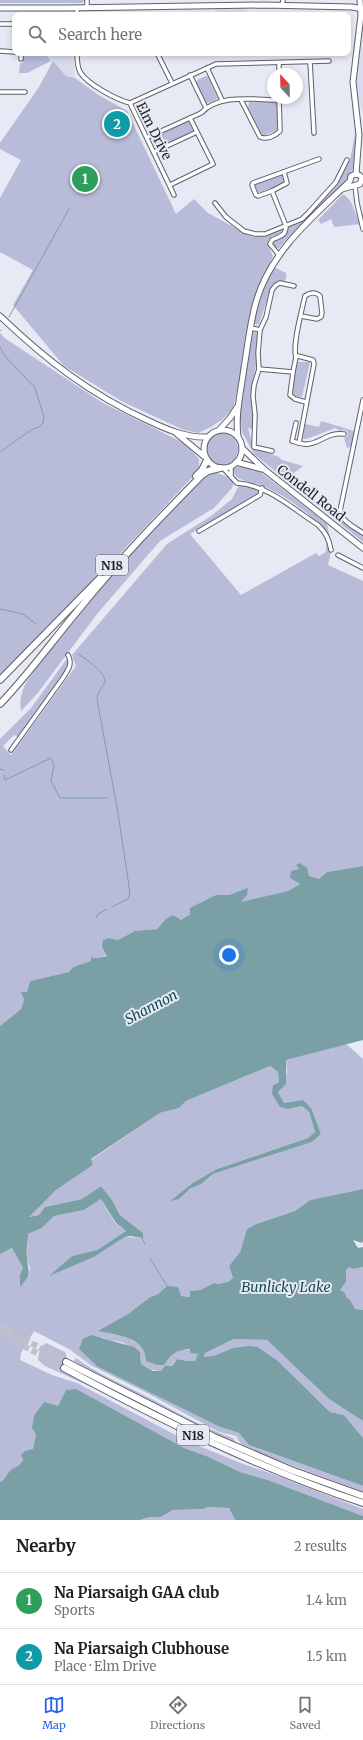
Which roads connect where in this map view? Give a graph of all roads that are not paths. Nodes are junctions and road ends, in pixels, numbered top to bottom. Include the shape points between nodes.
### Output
1 (87, 0) edge
2 (360, 0) edge
3 (282, 2) edge
4 (0, 8) edge
5 (77, 8) junction
6 (87, 8) junction
7 (362, 9) edge
8 (77, 12) edge
9 (0, 24) edge
10 (12, 24) edge
11 (0, 51) edge
12 (12, 52) edge
13 (77, 56) edge
14 (158, 56) edge
15 (329, 61) dead end
16 (310, 62) junction
17 (279, 63) junction
18 (207, 68) junction
19 (279, 68) edge
20 (190, 75) junction
21 (172, 83) junction
22 (0, 92) edge
23 (25, 92) dead end
24 (267, 99) edge
25 (222, 100) junction
26 (241, 100) junction
27 (249, 100) junction
28 (130, 103) junction
29 (279, 104) edge
30 (244, 106) junction
31 (206, 108) junction
32 (190, 118) junction
33 (197, 132) junction
34 (314, 133) dead end
35 (148, 137) junction
36 (154, 152) junction
37 (318, 159) dead end
38 (347, 160) dead end
39 (284, 172) junction
40 (356, 174) junction
41 (362, 180) edge
42 (353, 184) junction
43 (170, 185) junction
44 (272, 191) junction
45 (174, 195) dead end
46 (215, 203) dead end
47 (286, 226) junction
48 (363, 229) edge
49 (279, 256) junction
50 (288, 278) dead end
51 (287, 284) junction
52 (294, 286) dead end
53 (0, 316) edge
54 (301, 316) junction
55 (250, 328) junction
56 (260, 330) junction
57 (296, 357) junction
58 (258, 369) junction
59 (293, 372) junction
60 (363, 400) edge
61 (306, 402) junction
62 (238, 406) junction
63 (296, 423) dead end
64 (219, 430) junction
65 (174, 432) junction
66 (344, 434) dead end
67 (208, 437) junction
68 (238, 437) junction
69 (299, 443) junction
70 (242, 448) junction
71 (272, 451) dead end
72 (207, 459) junction
73 (236, 462) junction
74 (231, 466) junction
75 (221, 468) junction
76 (265, 470) junction
77 (231, 476) junction
78 (262, 488) junction
79 (199, 531) dead end
80 (363, 533) edge
81 (363, 548) edge
82 (331, 550) dead end
83 (338, 555) dead end
84 (363, 568) edge
85 (68, 655) dead end
86 (0, 680) edge
87 (0, 704) edge
88 (11, 750) dead end
89 (363, 1495) edge
90 (363, 1504) edge

1 - 6 street
2 - 7 main road
3 - 6 main road
3 - 7 main road via 352,6
4 - 5 main road
5 - 6 main road
5 - 8 street
7 - 40 main road via 353,82 359,135
9 - 10 street
11 - 12 street
13 - 28 street, Elm Drive via 80,72 88,81 123,102
14 - 21 street
15 - 16 street
16 - 17 street
16 - 34 street
17 - 18 street via 216,64
17 - 19 street
18 - 20 street
18 - 25 street
20 - 21 street
20 - 31 street
21 - 28 street
22 - 23 street
24 - 27 street
25 - 26 street
25 - 31 street
26 - 27 street
26 - 30 street
27 - 30 street
28 - 35 street, Elm Drive
29 - 30 street via 280,131 265,138 260,137
31 - 32 street via 201,114
32 - 33 street
32 - 35 street
33 - 36 street
33 - 43 street via 212,166
35 - 36 street, Elm Drive
36 - 43 street, Elm Drive
37 - 39 street
38 - 47 street via 336,182 309,212 302,219
39 - 44 street via 288,183
39 - 44 street via 252,185 258,196
40 - 41 main road via 361,176
40 - 42 main road via 351,176
41 - 42 main road via 360,184
42 - 48 street
42 - 49 main road via 340,190 291,240
43 - 45 street, Elm Drive
44 - 47 street
46 - 47 street via 226,217 244,231 265,234
47 - 49 street via 283,236 272,240 270,244
49 - 55 main road via 263,283
50 - 51 street
51 - 52 street
51 - 56 street via 280,283 272,290 266,317
53 - 65 main road via 76,381 132,413
54 - 54 street via 305,296 312,292 317,293 320,296 321,317 317,319
54 - 57 street via 294,351
55 - 56 street
55 - 62 main road
56 - 58 street
57 - 59 street
57 - 61 street via 311,358 314,364
58 - 59 street
58 - 71 street via 253,396 254,447
59 - 61 street via 290,394 295,399
60 - 80 street via 340,511 340,516
61 - 69 street
62 - 64 main road
62 - 68 main road
63 - 69 street via 292,441
64 - 67 main road
64 - 68 main road via 231,432
65 - 67 main road via 199,438
65 - 72 main road
66 - 69 street via 334,433 308,444
67 - 72 main road via 204,449
68 - 70 main road
70 - 73 main road
70 - 76 main road, Condell Road
72 - 75 main road
72 - 86 highway, N18 via 202,470
73 - 74 main road
73 - 76 main road
74 - 75 main road
74 - 77 street
75 - 77 street
75 - 87 highway, N18 via 202,475 131,550
76 - 81 main road, Condell Road
77 - 78 street via 237,483
78 - 79 street via 260,495
78 - 82 street via 318,525 326,533
83 - 84 street
85 - 88 street via 70,665 63,678
89 - 90 highway, N18 via 292,1470 214,1436 65,1365 206,1441 287,1476

